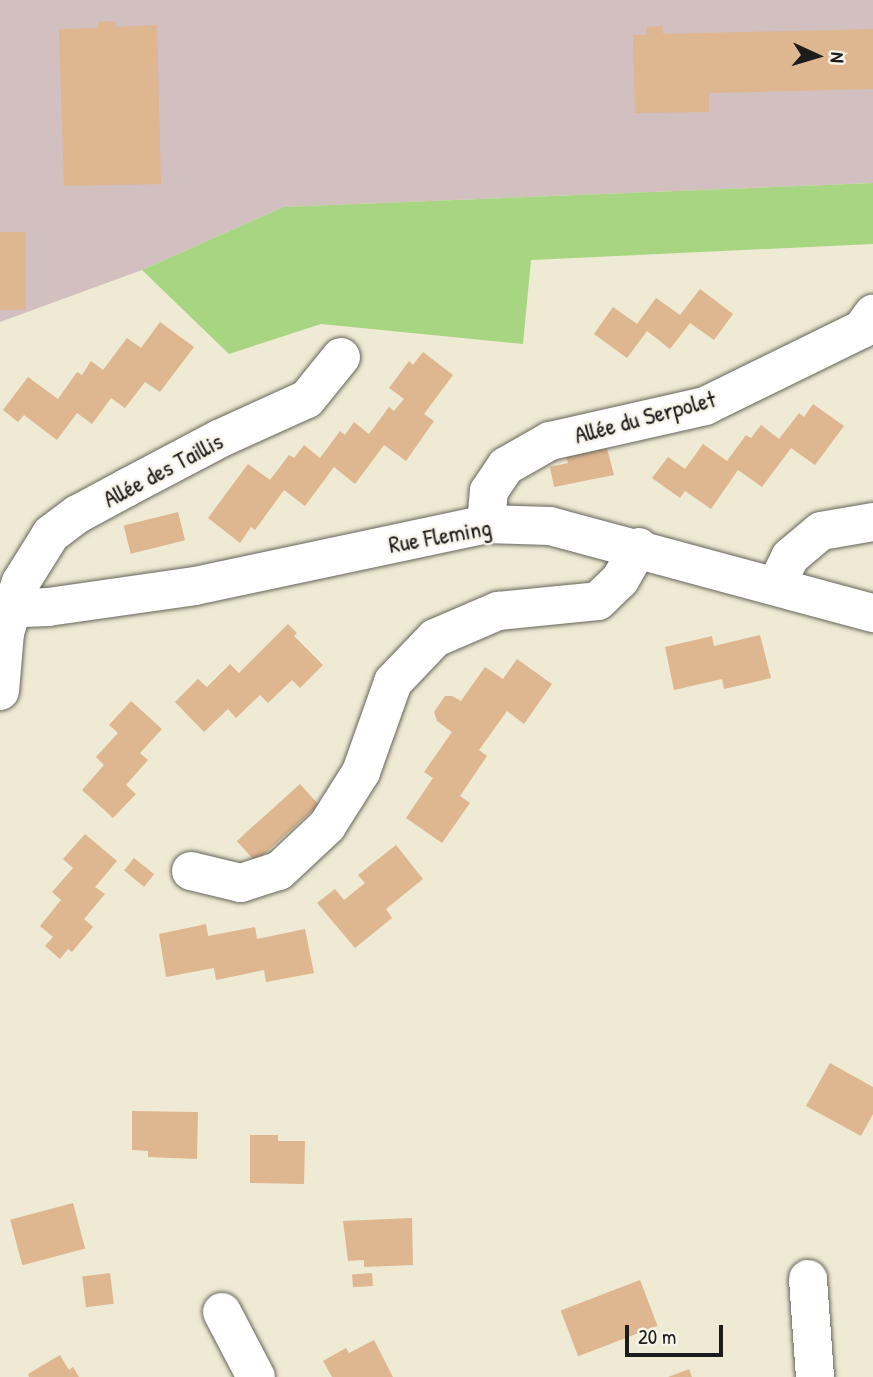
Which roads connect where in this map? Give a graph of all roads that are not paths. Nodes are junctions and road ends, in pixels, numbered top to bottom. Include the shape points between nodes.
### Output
1 (873, 314) edge
2 (341, 357) dead end
3 (873, 522) edge
4 (486, 524) junction
5 (639, 547) junction
6 (776, 586) junction
7 (6, 609) edge
8 (873, 613) edge
9 (0, 691) edge
10 (191, 871) dead end
11 (808, 1279) dead end
12 (222, 1312) dead end
13 (256, 1377) edge
14 (815, 1377) edge

1 - 4 street, Allée du Serpolet via 862,329 705,406 550,441 506,466 489,491
2 - 7 street, Allée des Taillis via 307,399 126,488 51,534
3 - 6 street via 821,531 790,557
4 - 5 street, Rue Fleming via 550,526
4 - 7 street, Rue Fleming via 195,586
5 - 6 street, Rue Fleming
5 - 10 street via 620,580 598,601 498,611 435,638 393,682 361,772 327,826 279,871 241,883
6 - 8 street, Rue Fleming
7 - 9 street, Allée des Taillis
11 - 14 street
12 - 13 street

